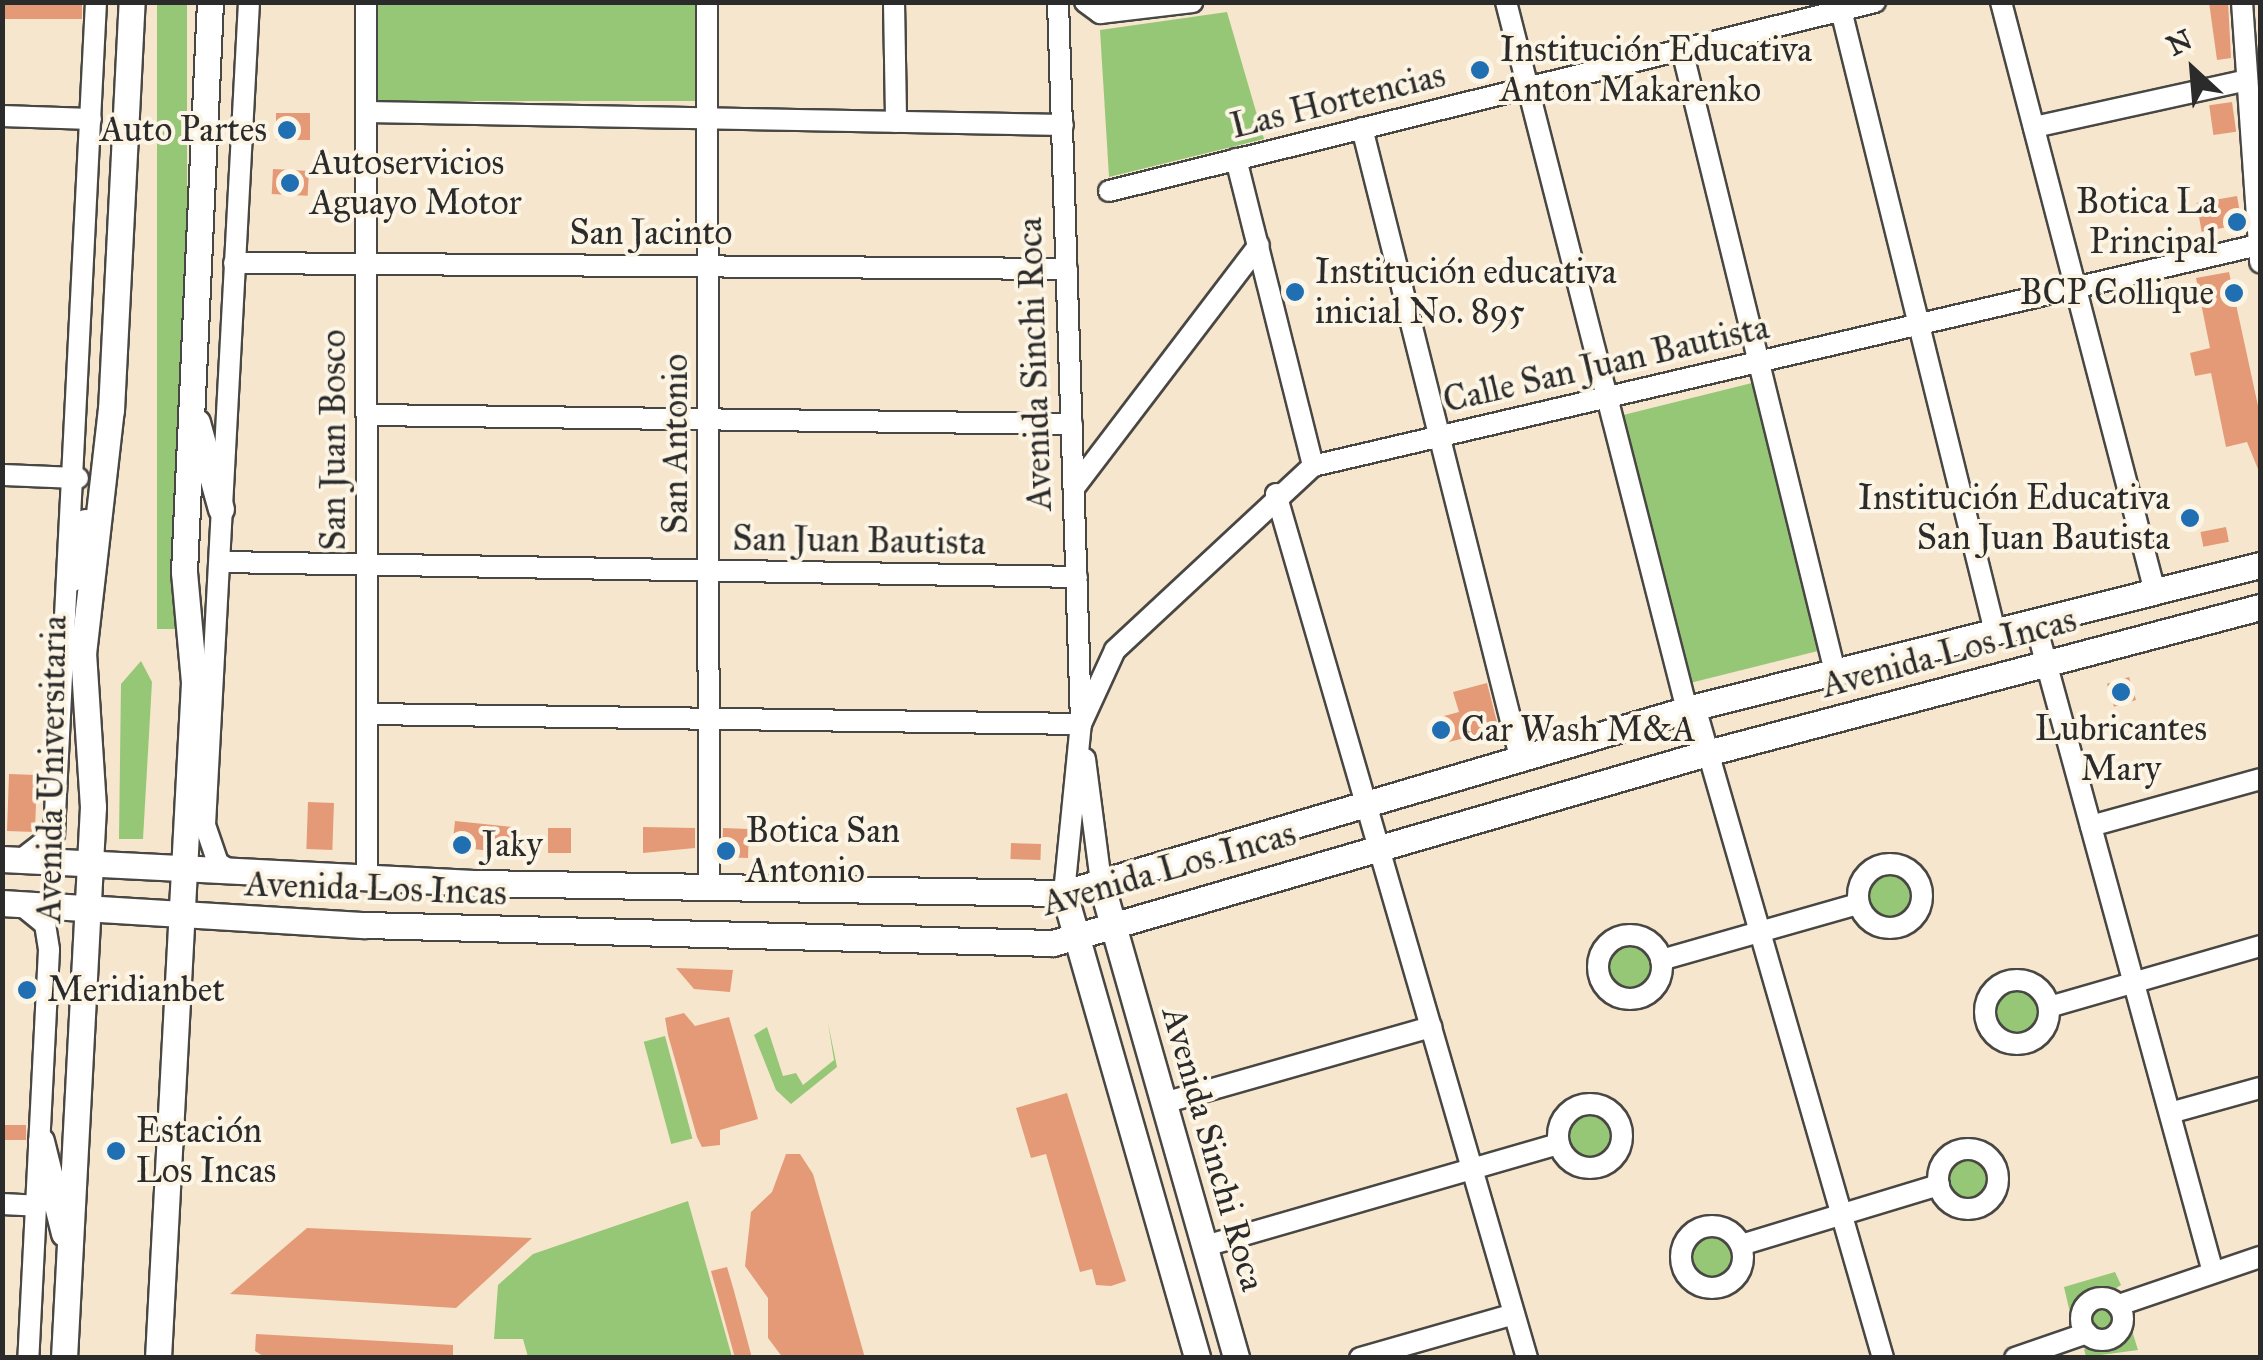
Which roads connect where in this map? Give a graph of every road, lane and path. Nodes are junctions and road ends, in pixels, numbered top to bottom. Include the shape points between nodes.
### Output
1 (96, 2) edge
2 (132, 2) edge
3 (210, 2) edge
4 (249, 2) edge
5 (366, 2) edge
6 (707, 2) edge
7 (894, 2) edge
8 (1058, 2) edge
9 (1085, 2) edge
10 (1192, 2) edge
11 (1506, 2) edge
12 (1875, 2) edge
13 (2002, 2) edge
14 (2242, 2) edge
15 (1840, 7) edge
16 (1682, 50) junction
17 (2246, 80) junction
18 (1529, 88) junction
19 (366, 112) junction
20 (2, 116) edge
21 (708, 118) junction
22 (90, 119) junction
23 (896, 122) junction
24 (1063, 125) junction
25 (2034, 127) junction
26 (1362, 128) junction
27 (1236, 160) junction
28 (1109, 191) dead end
29 (1259, 246) junction
30 (2259, 254) edge
31 (234, 263) junction
32 (366, 264) junction
33 (708, 266) junction
34 (1067, 269) junction
35 (2076, 288) junction
36 (1919, 324) junction
37 (1758, 362) junction
38 (189, 395) junction
39 (1605, 398) junction
40 (110, 410) junction
41 (366, 415) junction
42 (708, 419) junction
43 (1072, 424) junction
44 (1440, 436) junction
45 (1313, 466) junction
46 (2, 475) edge
47 (78, 478) junction
48 (1074, 488) junction
49 (1276, 494) junction
50 (221, 509) junction
51 (221, 562) junction
52 (366, 565) junction
53 (2260, 566) edge
54 (708, 571) junction
55 (1077, 577) junction
56 (70, 579) junction
57 (2155, 592) junction
58 (2260, 607) edge
59 (2036, 622) junction
60 (1996, 632) junction
61 (2047, 663) junction
62 (1835, 672) junction
63 (1691, 708) junction
64 (366, 714) junction
65 (708, 719) junction
66 (1081, 724) junction
67 (1707, 753) junction
68 (1520, 758) junction
69 (2260, 779) edge
70 (1365, 802) junction
71 (2091, 826) junction
72 (1378, 846) junction
73 (11, 859) edge
74 (90, 864) junction
75 (178, 869) junction
76 (233, 872) junction
77 (367, 877) junction
78 (478, 883) junction
79 (1101, 883) junction
80 (710, 886) junction
81 (1064, 892) junction
82 (11, 904) edge
83 (1858, 904) dead end
84 (86, 908) junction
85 (179, 914) junction
86 (1114, 928) junction
87 (478, 929) junction
88 (1759, 932) junction
89 (1077, 938) junction
90 (2260, 946) edge
91 (1661, 960) dead end
92 (2134, 982) junction
93 (2049, 1007) dead end
94 (1431, 1028) junction
95 (2260, 1088) edge
96 (1164, 1103) junction
97 (2170, 1114) junction
98 (41, 1141) junction
99 (1559, 1144) dead end
100 (1472, 1169) junction
101 (1939, 1185) dead end
102 (2, 1204) edge
103 (36, 1206) junction
104 (1841, 1215) junction
105 (1741, 1245) dead end
106 (1205, 1246) junction
107 (2260, 1257) edge
108 (71, 1259) junction
109 (2213, 1272) junction
110 (2118, 1305) junction
111 (1514, 1314) junction
112 (2086, 1333) junction
113 (28, 1358) edge
114 (64, 1358) edge
115 (158, 1358) edge
116 (1197, 1358) edge
117 (1236, 1358) edge
118 (1360, 1358) edge
119 (1527, 1358) edge
120 (1883, 1358) edge
121 (2015, 1358) edge

1 - 22 street, Avenida Universitaria
2 - 40 main road, Avenida Universitaria
3 - 38 main road
4 - 31 street
5 - 19 street, San Juan Bosco
6 - 21 street, San Antonio
7 - 23 street
8 - 24 street, Avenida Sinchi Roca
9 - 10 street via 1100,13
11 - 18 street
12 - 15 street, Las Hortencias
13 - 25 street
14 - 17 street
15 - 16 street, Las Hortencias
15 - 36 street
16 - 18 street, Las Hortencias
16 - 37 street
17 - 25 street
17 - 30 street
18 - 26 street, Las Hortencias
18 - 39 street
19 - 21 street
19 - 32 street, San Juan Bosco
20 - 22 street
21 - 23 street
21 - 33 street, San Antonio
22 - 47 street, Avenida Universitaria
23 - 24 street
24 - 34 street, Avenida Sinchi Roca
25 - 35 street
26 - 27 street, Las Hortencias
26 - 44 street
27 - 28 street, Las Hortencias
27 - 29 street
29 - 45 street
29 - 48 street
30 - 35 street, Calle San Juan Bautista
31 - 32 street, San Jacinto
31 - 50 street
32 - 33 street, San Jacinto
32 - 41 street, San Juan Bosco
33 - 34 street, San Jacinto
33 - 42 street, San Antonio
34 - 43 street, Avenida Sinchi Roca
35 - 36 street, Calle San Juan Bautista
35 - 57 street
36 - 37 street, Calle San Juan Bautista
36 - 60 street
37 - 39 street, Calle San Juan Bautista
37 - 62 street
38 - 50 main road
38 - 75 main road via 184,572 194,682
39 - 44 street, Calle San Juan Bautista
39 - 63 street
40 - 56 main road
40 - 74 main road, Avenida Universitaria via 83,654
41 - 42 street
41 - 52 street, San Juan Bosco
42 - 43 street
42 - 54 street, San Antonio
43 - 48 street, Avenida Sinchi Roca
44 - 45 street, Calle San Juan Bautista
44 - 68 street
45 - 49 street, Calle San Juan Bautista
46 - 47 street
47 - 56 street, Avenida Universitaria
48 - 55 street, Avenida Sinchi Roca
49 - 66 street, Calle San Juan Bautista via 1115,650
49 - 70 street
50 - 51 street
51 - 52 street, San Juan Bautista
51 - 76 street via 205,830 218,862
52 - 54 street, San Juan Bautista
52 - 64 street, San Juan Bosco
53 - 57 main road, Avenida Los Incas
54 - 55 street, San Juan Bautista
54 - 65 street, San Antonio
55 - 66 street, Avenida Sinchi Roca
56 - 73 street, Avenida Universitaria via 54,834
57 - 59 main road, Avenida Los Incas
58 - 61 main road, Avenida Los Incas
59 - 60 main road, Avenida Los Incas
59 - 61 street
60 - 62 main road, Avenida Los Incas
61 - 67 main road, Avenida Los Incas
61 - 71 street
62 - 63 main road, Avenida Los Incas
63 - 67 street
63 - 68 main road, Avenida Los Incas
64 - 65 street
64 - 77 street, San Juan Bosco
65 - 66 street
65 - 80 street, San Antonio
66 - 79 street, Avenida Sinchi Roca
66 - 81 street, Avenida Sinchi Roca
67 - 72 main road, Avenida Los Incas
67 - 88 street
68 - 70 main road, Avenida Los Incas
69 - 71 street
70 - 72 street
70 - 79 main road, Avenida Los Incas
71 - 92 street
72 - 86 main road, Avenida Los Incas
72 - 94 street
73 - 74 main road, Avenida Los Incas
74 - 75 main road, Avenida Los Incas
74 - 84 main road, Avenida Universitaria
75 - 76 main road, Avenida Los Incas
75 - 85 main road
76 - 77 main road, Avenida Los Incas
77 - 78 main road, Avenida Los Incas
78 - 80 main road, Avenida Los Incas
78 - 87 main road
79 - 81 main road, Avenida Los Incas
79 - 86 main road, Avenida Sinchi Roca
80 - 81 main road, Avenida Los Incas
81 - 89 main road, Avenida Sinchi Roca
82 - 84 main road, Avenida Los Incas
82 - 98 street, Avenida Universitaria via 48,933
83 - 88 street
84 - 85 main road, Avenida Los Incas
84 - 108 main road, Avenida Universitaria
85 - 87 main road, Avenida Los Incas
85 - 115 main road
86 - 89 main road, Avenida Los Incas
86 - 96 main road, Avenida Sinchi Roca
87 - 89 main road, Avenida Los Incas
88 - 91 street
88 - 104 street
89 - 116 main road, Avenida Sinchi Roca
90 - 92 street
92 - 93 street
92 - 97 street
94 - 96 street
94 - 100 street
95 - 97 street
96 - 106 main road, Avenida Sinchi Roca
97 - 109 street
98 - 103 street, Avenida Universitaria
98 - 108 main road
99 - 100 street
100 - 106 street
100 - 111 street
101 - 104 street
102 - 103 street
103 - 113 street, Avenida Universitaria
104 - 105 street
104 - 120 street
106 - 117 main road, Avenida Sinchi Roca
107 - 109 street
108 - 114 main road, Avenida Universitaria
109 - 110 street
110 - 112 street via 2088,1303
110 - 112 street via 2122,1326 2114,1337
111 - 118 street
111 - 119 street
112 - 121 street

